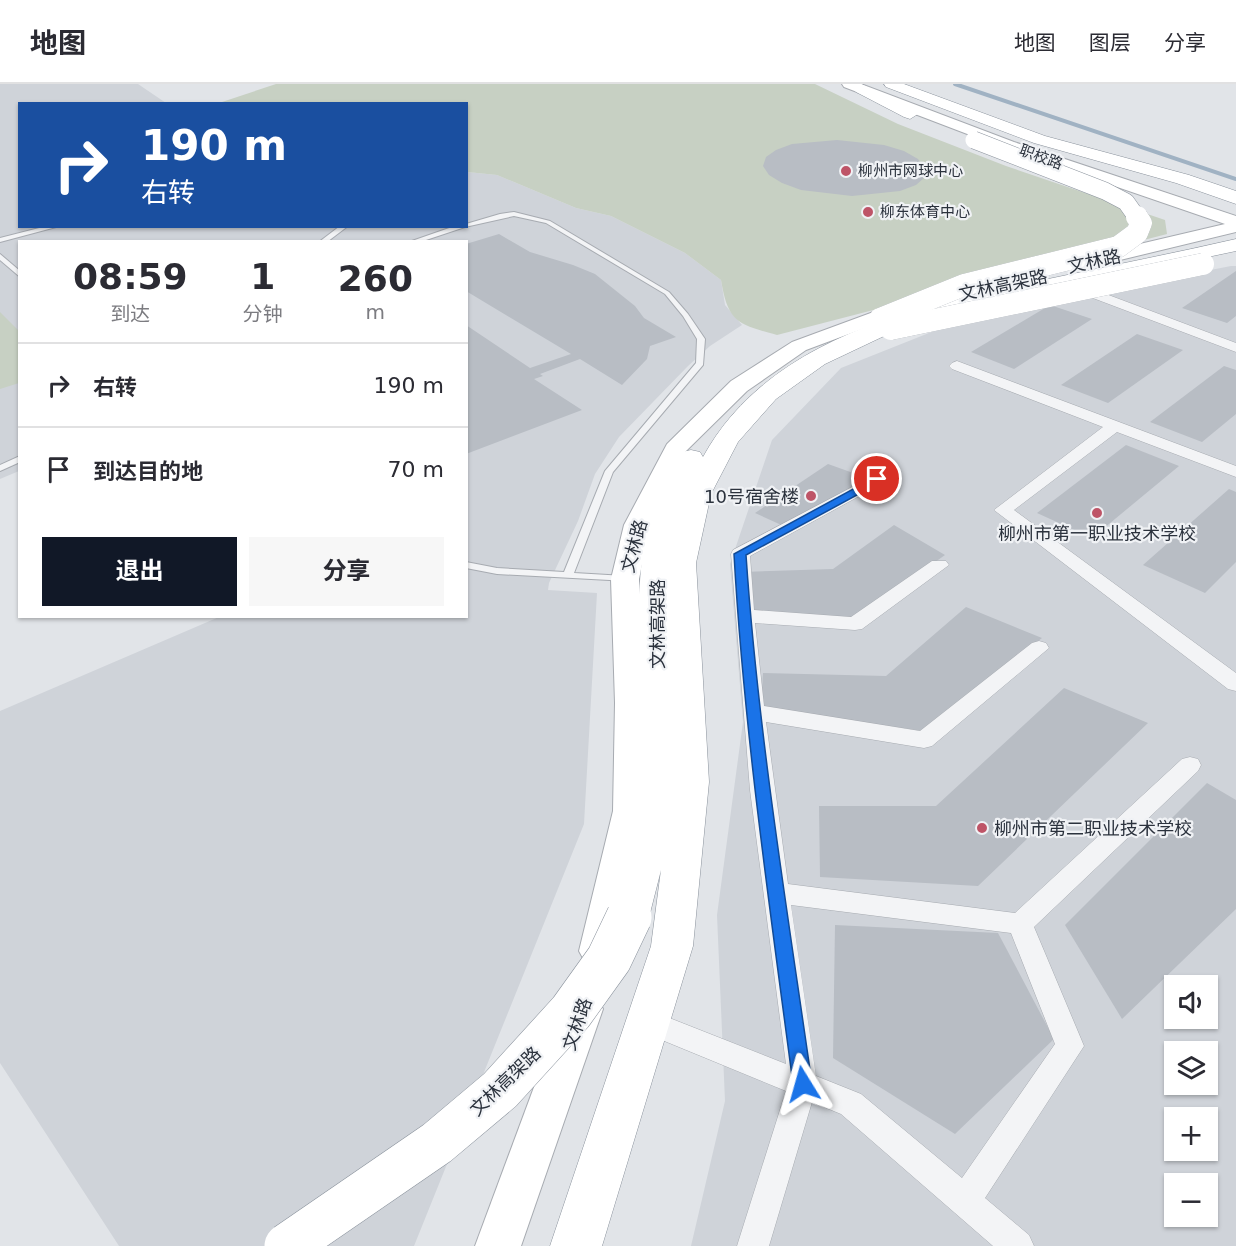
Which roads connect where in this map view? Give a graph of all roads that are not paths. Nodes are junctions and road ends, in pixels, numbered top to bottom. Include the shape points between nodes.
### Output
1 (891, 84) edge
2 (862, 86) edge
3 (1236, 198) edge
4 (1236, 211) edge
5 (1236, 222) edge
6 (468, 225) edge
7 (49, 228) edge
8 (342, 228) edge
9 (458, 228) edge
10 (1236, 228) edge
11 (1236, 235) edge
12 (0, 240) edge
13 (325, 240) edge
14 (419, 240) edge
15 (1236, 247) edge
16 (0, 256) edge
17 (1236, 257) edge
18 (18, 273) edge
19 (1074, 286) junction
20 (876, 326) junction
21 (1236, 348) edge
22 (957, 366) dead end
23 (1116, 425) junction
24 (18, 459) edge
25 (0, 468) edge
26 (1236, 472) edge
27 (877, 479) dead end
28 (468, 565) edge
29 (939, 565) dead end
30 (568, 575) junction
31 (625, 579) junction
32 (744, 616) junction
33 (1039, 648) dead end
34 (1236, 684) edge
35 (754, 712) junction
36 (1190, 765) dead end
37 (777, 892) junction
38 (1020, 924) junction
39 (667, 1029) junction
40 (803, 1084) junction
41 (965, 1200) junction
42 (498, 1244) edge
43 (287, 1246) edge
44 (576, 1246) edge
45 (594, 1246) edge
46 (753, 1246) edge
47 (1018, 1246) edge

1 - 3 highway via 1038,140
2 - 4 main road, 职校路
2 - 5 main road, 职校路 via 1096,176
2 - 20 highway, bridge via 902,110 1105,191 1126,202 1141,223 1137,233 1118,247 964,285
6 - 30 lane via 514,214 548,222 667,293 701,339 700,363 609,471
7 - 12 lane
8 - 13 lane
9 - 14 lane
10 - 31 main road, 文林路 via 947,292 799,346 739,386 675,449 637,525
11 - 20 highway, 文林高架路, bridge via 934,300
15 - 19 main road, 文林路
15 - 20 highway, 文林高架路 via 1005,293
16 - 18 lane
17 - 20 highway, bridge via 947,319
19 - 21 street
19 - 39 main road, 文林路 via 1006,300 844,348 778,389 722,455 686,555 696,764 694,842
20 - 43 highway, 文林高架路, bridge via 805,352 759,384 724,414 686,465 669,500 658,542 655,597 660,765 653,829 629,917 609,959 571,1012 500,1090 437,1143
20 - 44 highway, 文林高架路 via 791,376 756,402 704,473 694,500 684,532 681,562 691,782 672,946
22 - 23 street
23 - 26 street
23 - 34 street via 1003,510
24 - 25 lane
27 - 32 street via 740,554
28 - 30 lane
29 - 32 street via 855,624
30 - 31 lane
31 - 42 main road, 文林路 via 631,703 630,811 588,992
32 - 35 street
33 - 35 street via 924,740
35 - 37 street
36 - 38 street
37 - 38 street
37 - 40 street
38 - 41 street via 1070,1046
39 - 40 street
39 - 45 main road, 文林路 via 628,1156
40 - 41 street via 851,1104
40 - 46 street
41 - 47 street

